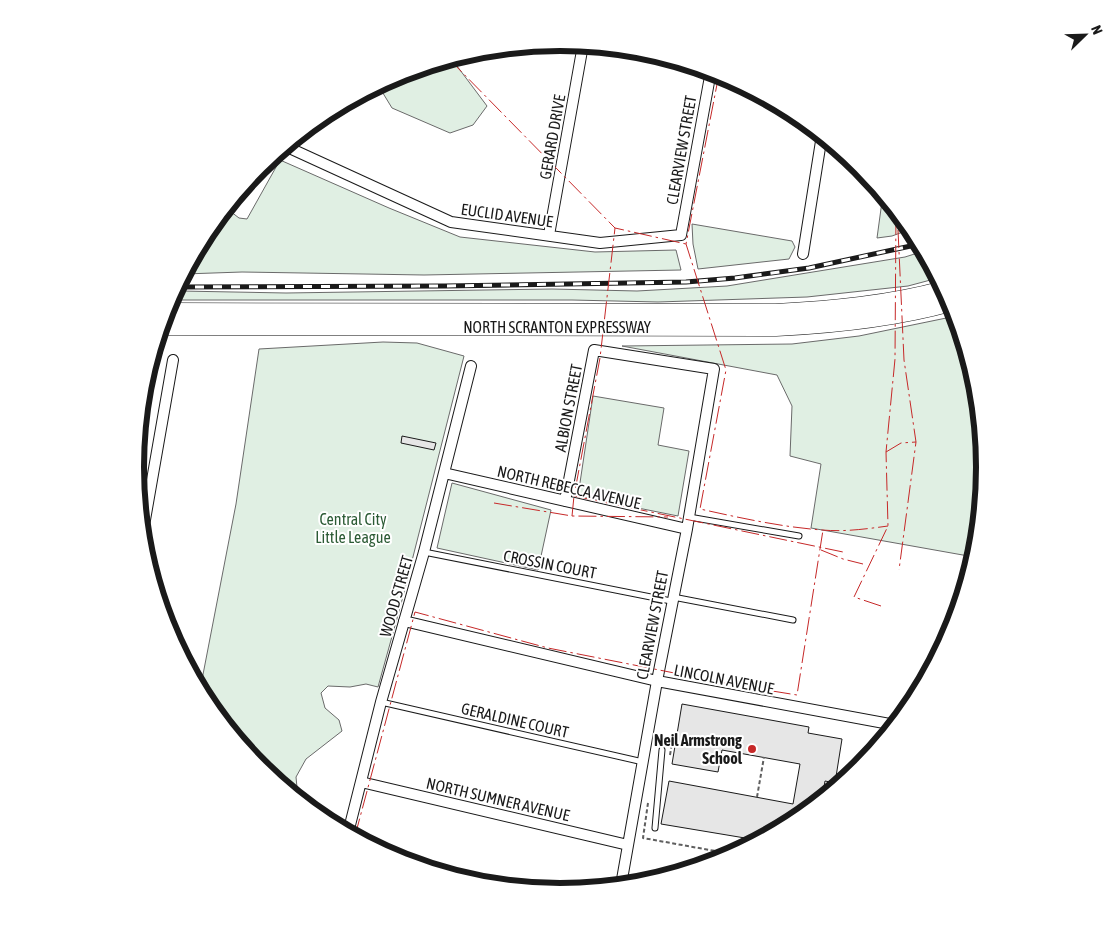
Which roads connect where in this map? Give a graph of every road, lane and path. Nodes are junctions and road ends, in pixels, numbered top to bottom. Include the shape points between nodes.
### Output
1 (579, 52) edge
2 (710, 79) edge
3 (821, 143) edge
4 (292, 149) edge
5 (681, 235) joint
6 (549, 236) junction
7 (803, 254) dead end
8 (937, 292) edge
9 (942, 304) edge
10 (174, 312) edge
11 (169, 326) edge
12 (594, 350) joint
13 (173, 360) dead end
14 (471, 366) dead end
15 (444, 473) junction
16 (565, 501) junction
17 (147, 510) edge
18 (689, 517) junction
19 (686, 530) junction
20 (799, 536) dead end
21 (424, 552) junction
22 (672, 599) junction
23 (793, 620) dead end
24 (404, 621) junction
25 (657, 681) junction
26 (381, 702) junction
27 (887, 724) edge
28 (662, 750) dead end
29 (764, 757) dead end
30 (643, 762) junction
31 (360, 782) junction
32 (757, 797) dead end
33 (649, 799) dead end
34 (350, 826) edge
35 (655, 828) dead end
36 (628, 845) junction
37 (718, 851) edge
38 (623, 878) edge

1 - 6 street, GERARD DRIVE
2 - 5 street, CLEARVIEW STREET
3 - 7 street
4 - 6 street, EUCLID AVENUE via 451,222
5 - 6 street, EUCLID AVENUE via 600,243
8 - 10 highway, NORTH SCRANTON EXPRESSWAY via 860,306 776,313
9 - 11 highway, NORTH SCRANTON EXPRESSWAY via 862,320 768,327
12 - 16 street, ALBION STREET
12 - 18 street, CLEARVIEW STREET via 714,370
13 - 17 street
14 - 15 street, WOOD STREET
15 - 16 street, NORTH REBECCA AVENUE
15 - 21 street, WOOD STREET
16 - 19 street, NORTH REBECCA AVENUE
18 - 19 street, CLEARVIEW STREET
18 - 20 lane
19 - 22 street, CLEARVIEW STREET
21 - 22 lane, CROSSIN COURT
21 - 24 street, WOOD STREET
22 - 23 lane, CROSSIN COURT
22 - 25 street, CLEARVIEW STREET
24 - 25 street, LINCOLN AVENUE
24 - 26 street, WOOD STREET
25 - 27 street, LINCOLN AVENUE
25 - 30 street, CLEARVIEW STREET
26 - 30 lane, GERALDINE COURT
26 - 31 street, WOOD STREET
28 - 35 lane
29 - 32 path
30 - 36 street, CLEARVIEW STREET
31 - 34 street, WOOD STREET
31 - 36 street, NORTH SUMNER AVENUE
33 - 37 path via 643,838
36 - 38 street, CLEARVIEW STREET

